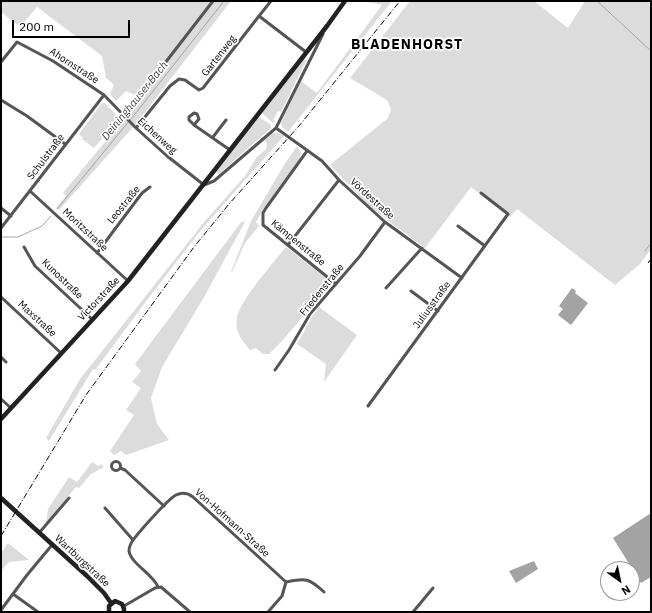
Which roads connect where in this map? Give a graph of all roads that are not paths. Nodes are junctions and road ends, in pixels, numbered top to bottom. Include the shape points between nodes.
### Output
1 (213, 1) edge
2 (271, 1) edge
3 (345, 1) edge
4 (259, 16) junction
5 (327, 26) junction
6 (305, 53) junction
7 (310, 60) junction
8 (1, 62) edge
9 (104, 95) junction
10 (1, 100) edge
11 (124, 116) junction
12 (226, 120) dead end
13 (194, 125) dead end
14 (136, 128) junction
15 (276, 128) junction
16 (213, 137) junction
17 (65, 144) junction
18 (230, 150) junction
19 (307, 151) junction
20 (340, 180) junction
21 (204, 184) junction
22 (150, 187) dead end
23 (30, 191) junction
24 (481, 193) dead end
25 (1, 208) edge
26 (11, 216) junction
27 (385, 222) junction
28 (458, 226) dead end
29 (1, 228) edge
30 (288, 245) junction
31 (485, 246) junction
32 (24, 247) dead end
33 (422, 248) junction
34 (97, 253) junction
35 (462, 278) junction
36 (128, 281) junction
37 (336, 284) junction
38 (386, 288) dead end
39 (411, 291) dead end
40 (1, 297) edge
41 (438, 311) junction
42 (93, 320) junction
43 (61, 353) junction
44 (1, 358) edge
45 (6, 362) dead end
46 (275, 370) dead end
47 (1, 399) edge
48 (368, 406) dead end
49 (10, 408) junction
50 (1, 419) edge
51 (106, 463) dead end
52 (111, 466) junction
53 (120, 468) junction
54 (1, 498) edge
55 (69, 498) dead end
56 (164, 506) junction
57 (105, 508) dead end
58 (40, 533) junction
59 (133, 540) junction
60 (52, 545) junction
61 (286, 582) junction
62 (158, 587) junction
63 (432, 588) dead end
64 (324, 592) dead end
65 (14, 594) junction
66 (111, 603) junction
67 (124, 609) edge
68 (1, 610) edge
69 (38, 612) edge
70 (108, 612) edge
71 (190, 612) edge
72 (268, 612) edge
73 (413, 612) edge

1 - 11 street
2 - 4 street, Gartenweg
3 - 5 street, Victorstraße
4 - 6 street
4 - 14 street, Gartenweg via 203,88 199,90 180,79 170,86
5 - 6 street, Victorstraße
5 - 7 street, Victorstraße
6 - 7 street
6 - 18 street, Victorstraße
7 - 15 street, Victorstraße
8 - 9 street, Ahornstraße via 17,42 53,61
9 - 11 street, Eichenweg
9 - 17 street, Schulstraße
10 - 17 street
11 - 14 street, Eichenweg
12 - 16 street
13 - 16 street
14 - 21 street, Eichenweg
15 - 19 street, Vördestraße
15 - 21 street, Victorstraße via 214,181
16 - 18 street
17 - 23 street, Schulstraße
18 - 21 street, Victorstraße
19 - 20 street, Vördestraße via 322,161
19 - 30 street, Kämpenstraße via 263,213 263,225
20 - 27 street, Vördestraße
20 - 30 street
21 - 36 street, Victorstraße
22 - 34 street, Leostraße via 142,193
23 - 26 street, Schulstraße
23 - 34 street, Moritzstraße
24 - 31 street, Juliusstraße via 508,214
25 - 26 street
26 - 29 street, Schulstraße
27 - 33 street, Vördestraße
27 - 37 street, Friedenstraße
28 - 31 street
30 - 37 street, Kämpenstraße
31 - 35 street, Juliusstraße
32 - 42 street, Kunostraße via 36,266
33 - 35 street, Vördestraße
33 - 38 street
34 - 36 street, Moritzstraße
35 - 41 street, Juliusstraße
36 - 42 street, Victorstraße
37 - 46 street, Friedenstraße via 310,314
39 - 41 street
40 - 43 street, Maxstraße
41 - 48 street, Juliusstraße
42 - 43 street, Victorstraße
43 - 49 street, Victorstraße
44 - 45 street
47 - 49 street
49 - 50 street, Victorstraße
51 - 52 street
52 - 53 street via 114,470
52 - 53 street via 113,462 118,462
53 - 56 street
54 - 58 street, Wartburgstraße
55 - 58 street
56 - 59 street, Von-Hofmann-Straße
56 - 61 street, Von-Hofmann-Straße via 176,495 191,495
57 - 59 street
58 - 60 street, Wartburgstraße
59 - 62 street via 129,549 132,557
60 - 65 street
60 - 66 street, Wartburgstraße via 94,583
61 - 64 street via 309,580
61 - 72 street via 282,596
62 - 67 street
62 - 71 street via 164,588
63 - 73 street
65 - 68 street
65 - 69 street
66 - 67 street via 118,602
66 - 70 street

